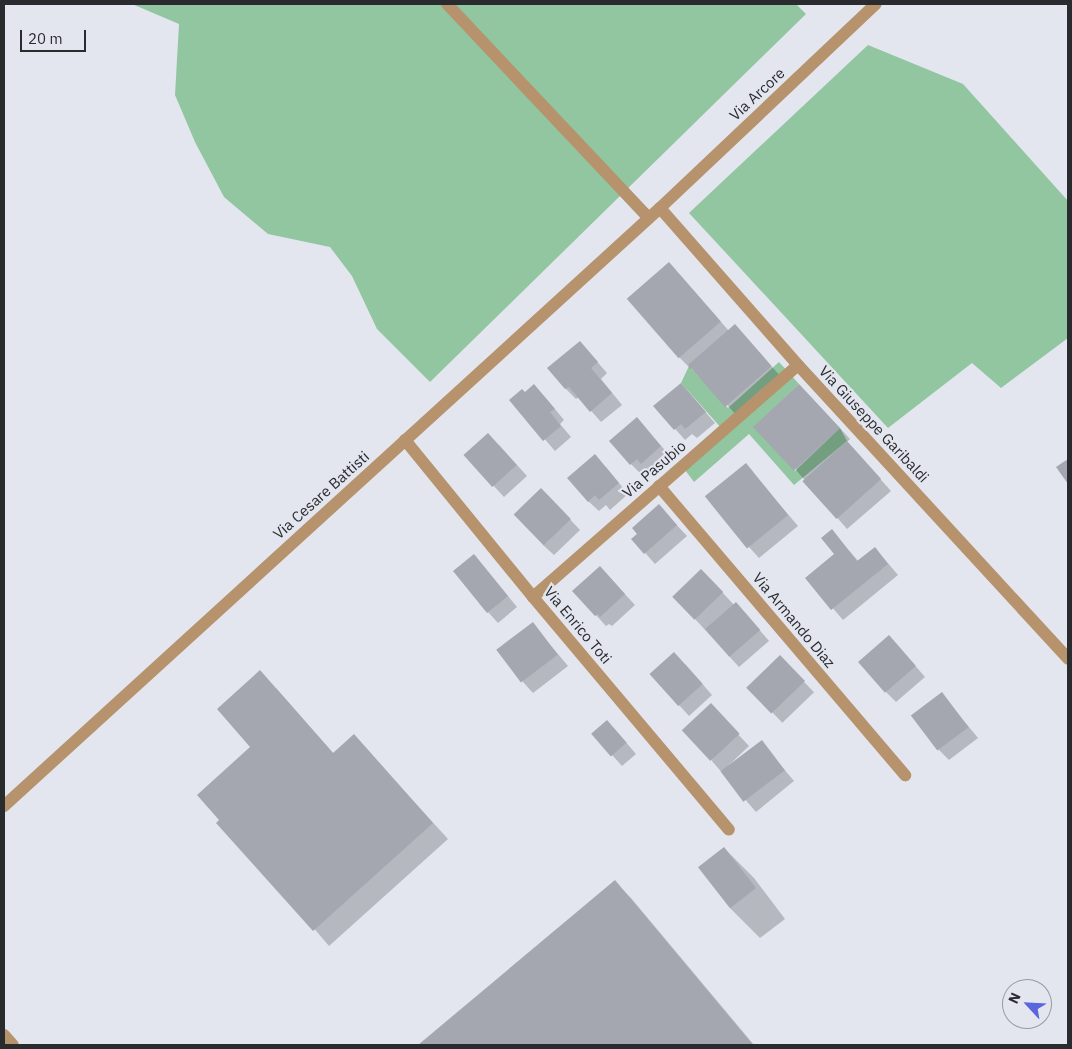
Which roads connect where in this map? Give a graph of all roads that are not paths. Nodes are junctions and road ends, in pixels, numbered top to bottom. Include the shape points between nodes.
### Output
1 (447, 4) edge
2 (876, 4) edge
3 (660, 208) junction
4 (649, 218) junction
5 (798, 365) junction
6 (405, 440) junction
7 (659, 486) junction
8 (533, 597) junction
9 (1068, 659) edge
10 (905, 775) dead end
11 (4, 806) edge
12 (729, 830) dead end
13 (4, 1035) edge
14 (12, 1045) edge

1 - 4 street
2 - 3 street, Via Arcore
3 - 4 street, Via Cesare Battisti
3 - 5 street, Via Giuseppe Garibaldi
4 - 6 street, Via Cesare Battisti
5 - 7 street, Via Pasubio
5 - 9 street, Via Giuseppe Garibaldi
6 - 8 street, Via Enrico Toti
6 - 11 street, Via Cesare Battisti
7 - 8 street, Via Pasubio
7 - 10 street, Via Armando Diaz
8 - 12 street, Via Enrico Toti
13 - 14 street

